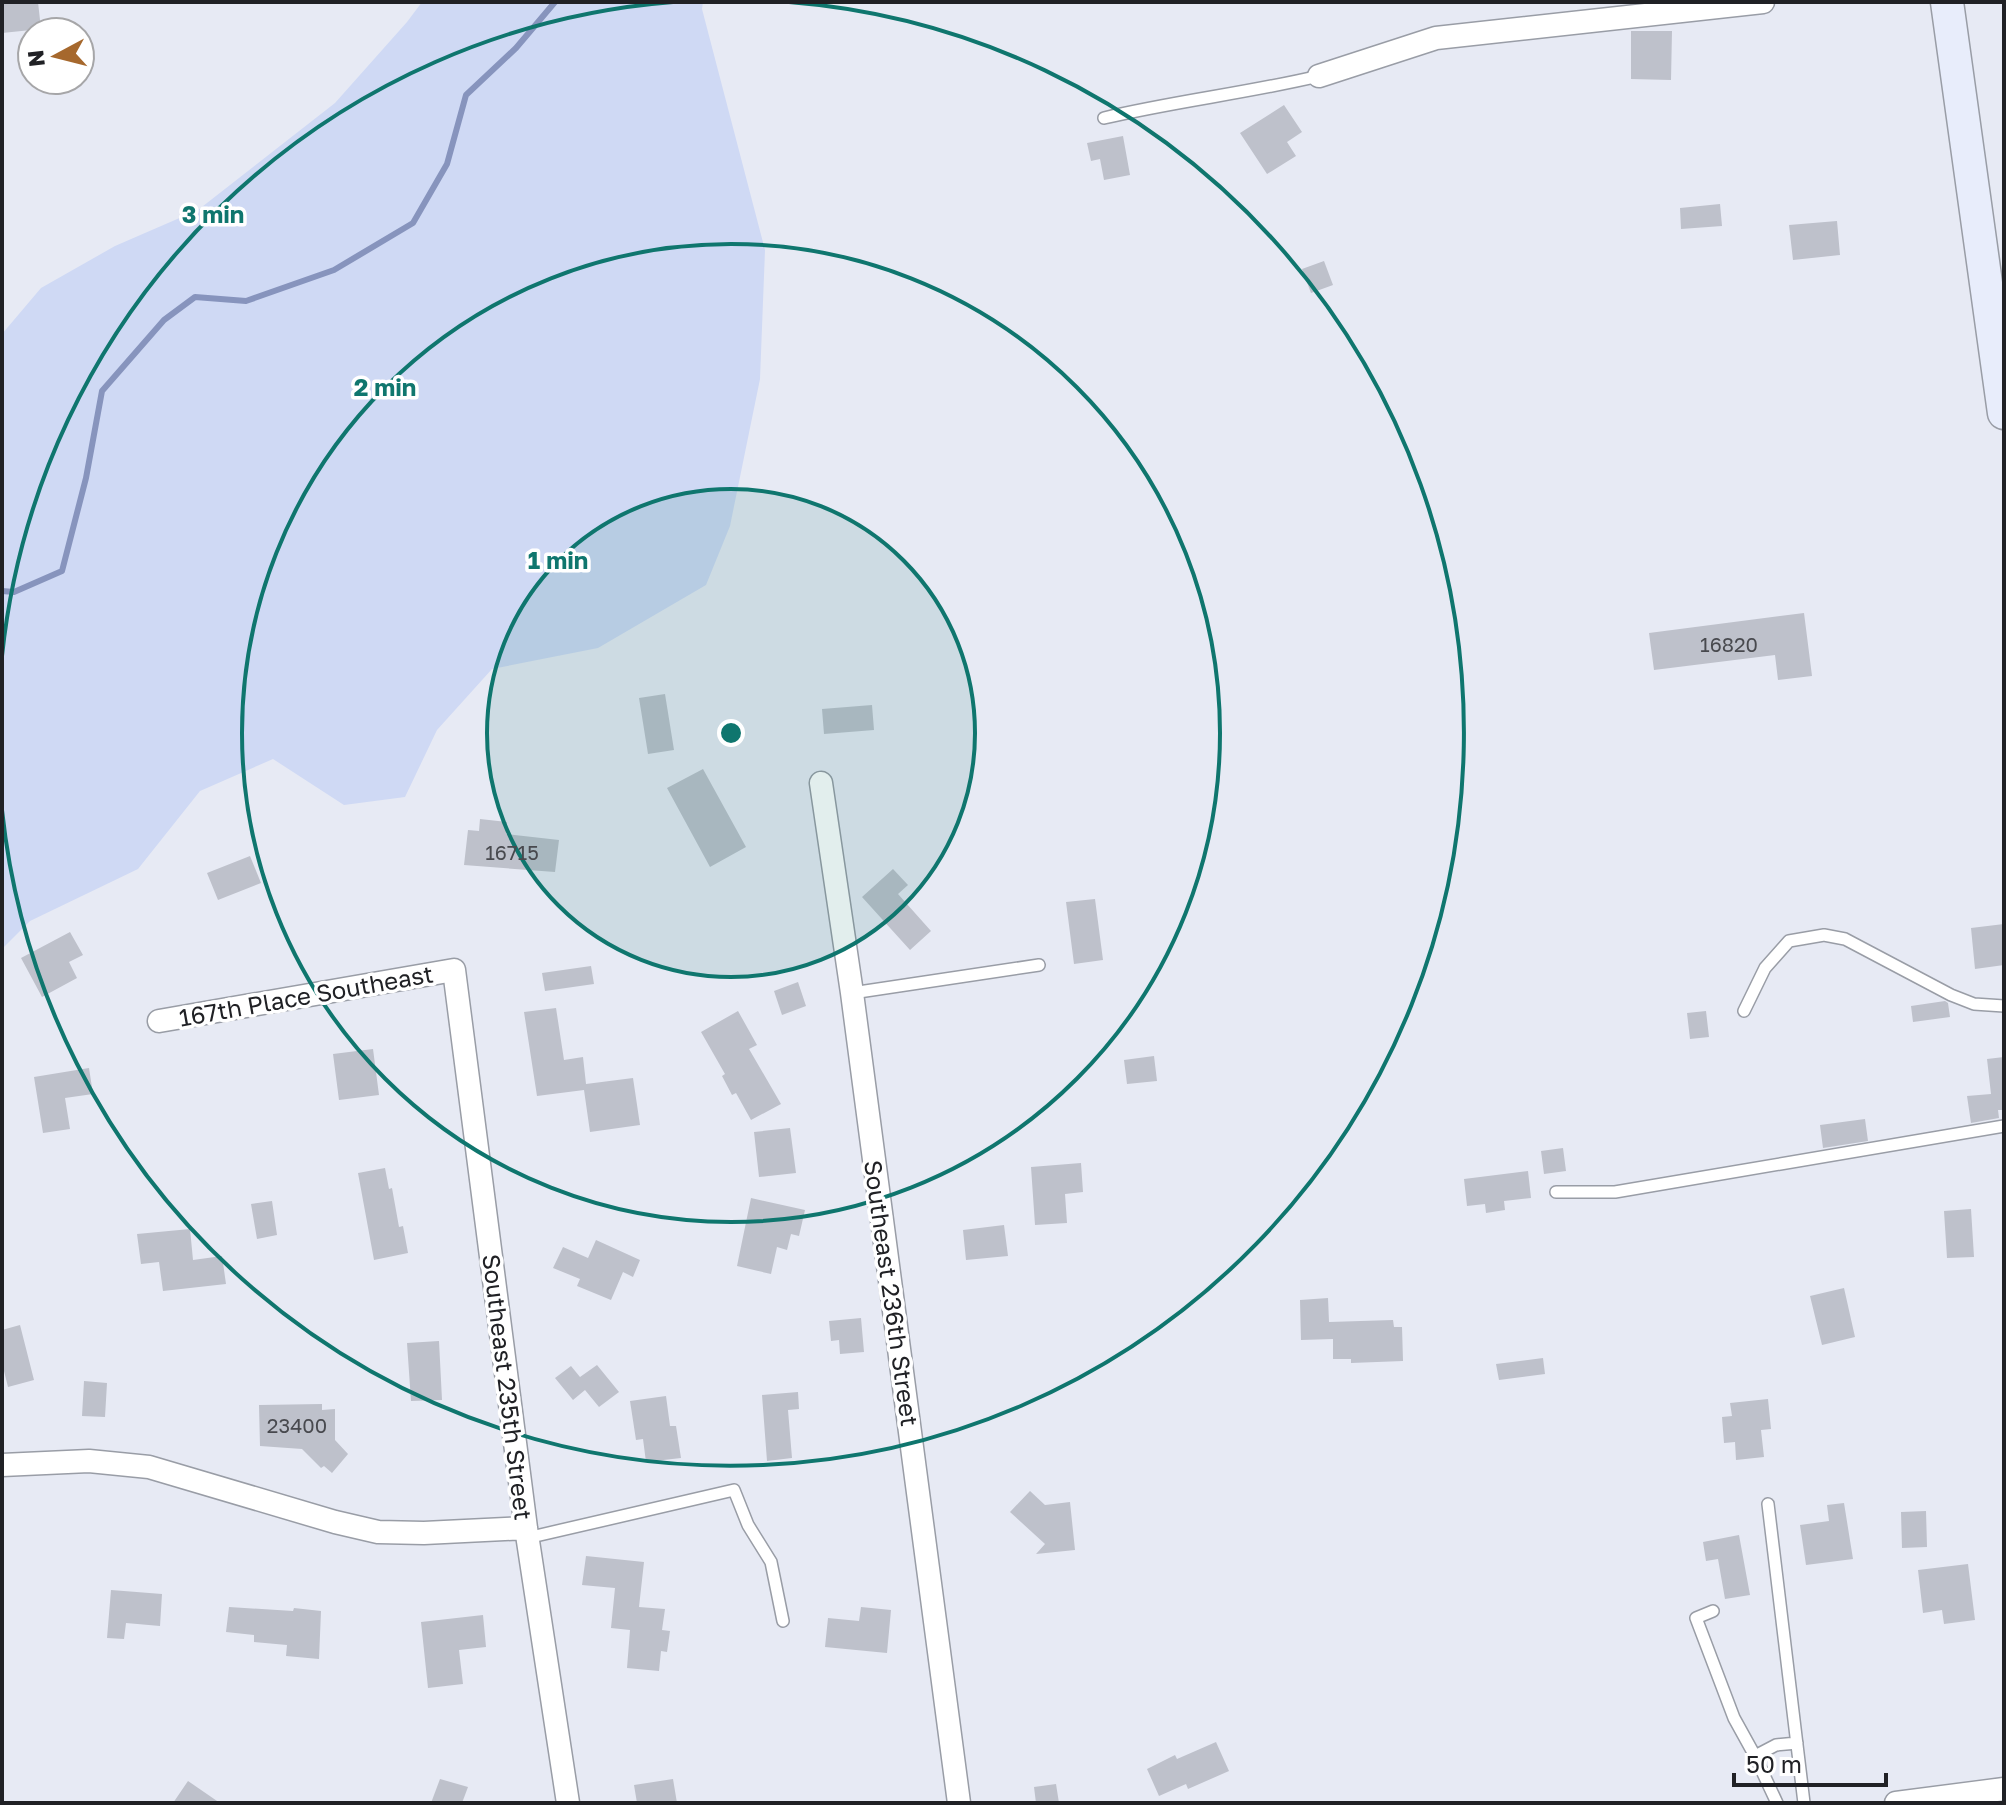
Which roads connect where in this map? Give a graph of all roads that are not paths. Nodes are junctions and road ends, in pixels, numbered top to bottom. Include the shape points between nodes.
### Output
1 (1763, 2) edge
2 (1947, 2) edge
3 (1319, 76) joint
4 (1104, 118) dead end
5 (2004, 413) edge
6 (821, 783) dead end
7 (1039, 965) dead end
8 (454, 970) joint
9 (852, 993) junction
10 (2004, 1006) edge
11 (1744, 1011) dead end
12 (159, 1021) dead end
13 (2004, 1126) edge
14 (1556, 1192) dead end
15 (2, 1465) edge
16 (1768, 1504) dead end
17 (527, 1533) junction
18 (1713, 1611) dead end
19 (783, 1621) dead end
20 (1797, 1743) junction
21 (1755, 1756) junction
22 (2004, 1789) edge
23 (568, 1803) edge
24 (959, 1803) edge
25 (1777, 1803) edge
26 (1804, 1803) edge
27 (1896, 1803) edge

1 - 3 street via 1436,38
2 - 5 main road
3 - 4 lane
6 - 9 street, Southeast 236th Street
7 - 9 lane
8 - 12 street, 167th Place Southeast
8 - 17 street, Southeast 235th Street
9 - 24 street, Southeast 236th Street
10 - 11 lane via 1974,1004 1951,995 1845,939 1824,935 1789,941 1765,968
13 - 14 lane via 1615,1192
15 - 17 street via 89,1461 149,1467 378,1532
16 - 20 lane
17 - 19 lane via 734,1490 771,1562
17 - 23 street, Southeast 235th Street
18 - 21 lane via 1696,1618 1734,1718
20 - 21 lane via 1776,1745
20 - 26 lane
21 - 25 lane
22 - 27 street

